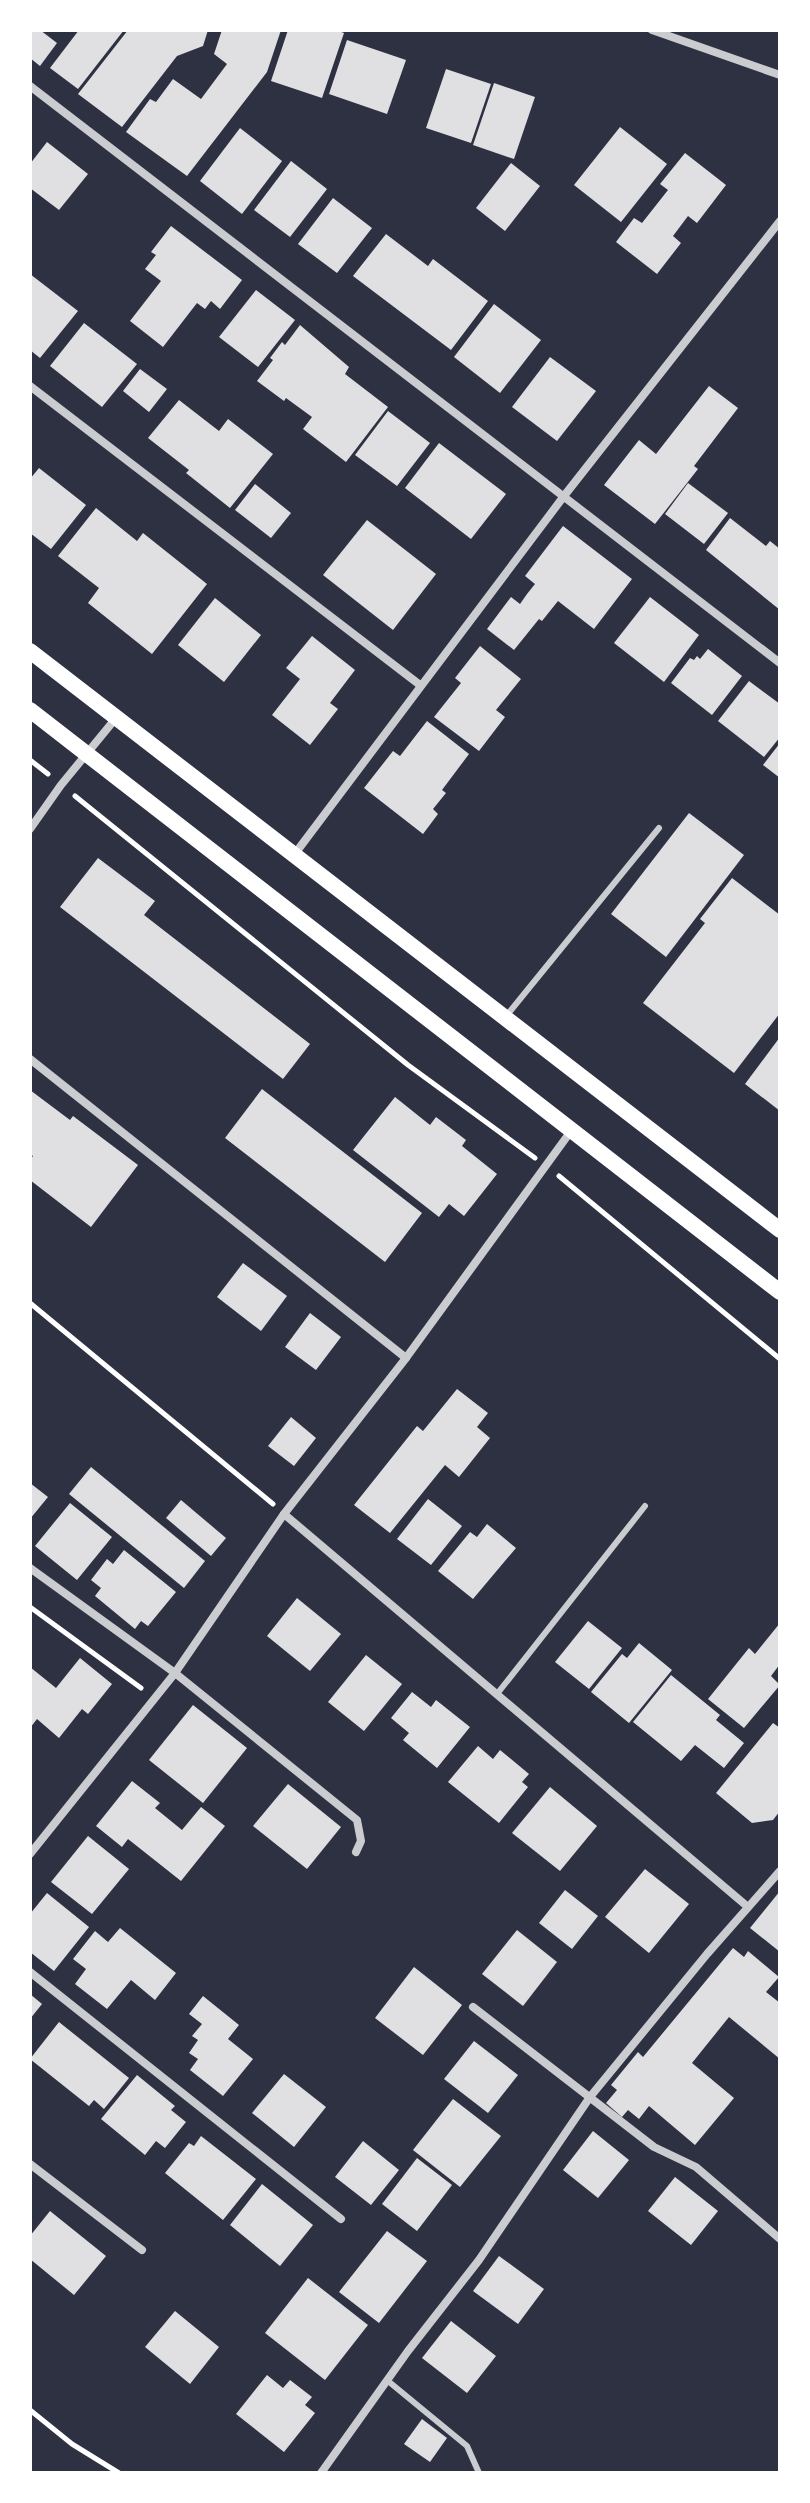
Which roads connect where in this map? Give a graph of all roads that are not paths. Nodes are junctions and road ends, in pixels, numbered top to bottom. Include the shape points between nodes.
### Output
1 (652, 30) edge
2 (780, 75) edge
3 (30, 86) edge
4 (780, 221) edge
5 (30, 386) edge
6 (564, 496) junction
7 (30, 651) edge
8 (780, 663) edge
9 (420, 685) junction
10 (30, 710) edge
11 (117, 717) junction
12 (87, 754) junction
13 (659, 828) dead end
14 (30, 829) edge
15 (294, 855) junction
16 (505, 1018) junction
17 (30, 1059) edge
18 (571, 1131) junction
19 (780, 1230) edge
20 (780, 1292) edge
21 (406, 1358) junction
22 (645, 1506) dead end
23 (284, 1514) junction
24 (30, 1568) edge
25 (175, 1673) junction
26 (497, 1694) junction
27 (356, 1852) dead end
28 (30, 1854) edge
29 (780, 1871) edge
30 (748, 1907) junction
31 (30, 1972) edge
32 (473, 2007) dead end
33 (590, 2097) junction
34 (30, 2164) edge
35 (341, 2219) dead end
36 (780, 2239) edge
37 (142, 2250) dead end
38 (388, 2381) junction
39 (321, 2473) edge
40 (479, 2473) edge

1 - 2 street
3 - 6 street
4 - 6 street
5 - 9 street
6 - 8 street
6 - 9 street
7 - 11 main road
9 - 15 street
10 - 12 main road
11 - 12 street
11 - 15 main road
12 - 14 street
12 - 18 main road
13 - 16 lane
15 - 16 main road
16 - 19 main road
17 - 21 street
18 - 20 main road
18 - 21 street
21 - 23 street
22 - 26 lane
23 - 25 street
23 - 26 street
24 - 25 street
25 - 27 street via 357,1820 361,1841
25 - 28 street
26 - 30 street
29 - 30 street
30 - 33 street
31 - 35 street
32 - 33 street
33 - 36 street via 654,2147 696,2167
33 - 38 street via 479,2260
34 - 37 street
38 - 39 street
38 - 40 lane via 467,2446

